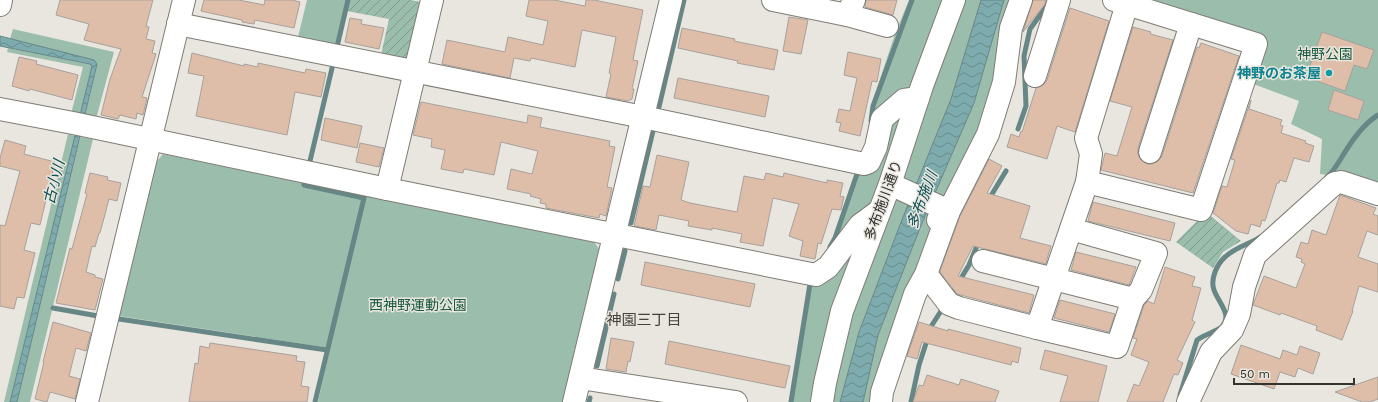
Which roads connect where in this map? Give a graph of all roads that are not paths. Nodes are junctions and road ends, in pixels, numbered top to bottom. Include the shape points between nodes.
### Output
1 (1, 0) edge
2 (184, 0) edge
3 (432, 0) edge
4 (671, 0) edge
5 (773, 0) edge
6 (954, 0) edge
7 (1021, 0) edge
8 (1059, 0) edge
9 (1120, 2) edge
10 (0, 5) edge
11 (851, 7) edge
12 (178, 24) junction
13 (1191, 24) junction
14 (887, 26) dead end
15 (415, 72) junction
16 (1035, 76) dead end
17 (918, 98) junction
18 (0, 109) edge
19 (643, 117) junction
20 (149, 139) junction
21 (1150, 152) dead end
22 (1087, 182) junction
23 (890, 184) junction
24 (387, 189) junction
25 (1378, 194) edge
26 (879, 211) junction
27 (949, 211) junction
28 (1071, 229) junction
29 (614, 234) junction
30 (982, 261) dead end
31 (926, 274) junction
32 (1054, 279) junction
33 (1133, 299) junction
34 (1037, 328) junction
35 (580, 378) junction
36 (87, 402) edge
37 (574, 402) edge
38 (736, 402) edge
39 (822, 402) edge
40 (870, 402) edge
41 (881, 402) edge
42 (1188, 402) edge

1 - 10 street
2 - 12 street
3 - 15 street
4 - 19 street
5 - 11 street
6 - 17 street, 多布施川通り
7 - 27 street via 1011,28 1004,82 988,134
8 - 16 street
9 - 13 street
9 - 22 street via 1086,138 1091,154
11 - 14 street
12 - 15 street
12 - 20 street
13 - 21 street
13 - 22 street via 1256,44 1201,210
15 - 19 street
15 - 24 street
17 - 19 street via 904,100 882,119 876,147 869,162 864,164
17 - 23 street, 多布施川通り
18 - 20 street
19 - 29 street
20 - 24 street
20 - 36 street
22 - 28 street
23 - 26 street, 多布施川通り
23 - 27 street
24 - 29 street
25 - 42 street via 1341,182 1336,183 1256,255 1232,330 1211,352
26 - 29 street via 860,226 828,267 816,275
26 - 39 street, 多布施川通り via 842,311
27 - 31 street
27 - 40 street via 931,226 886,347
28 - 32 street
28 - 33 street via 1156,253 1141,290
29 - 35 street
30 - 32 street
31 - 34 street via 948,304
31 - 41 street via 915,294 882,392
32 - 33 street
32 - 34 street
33 - 34 street via 1117,346
35 - 37 street
35 - 38 street

